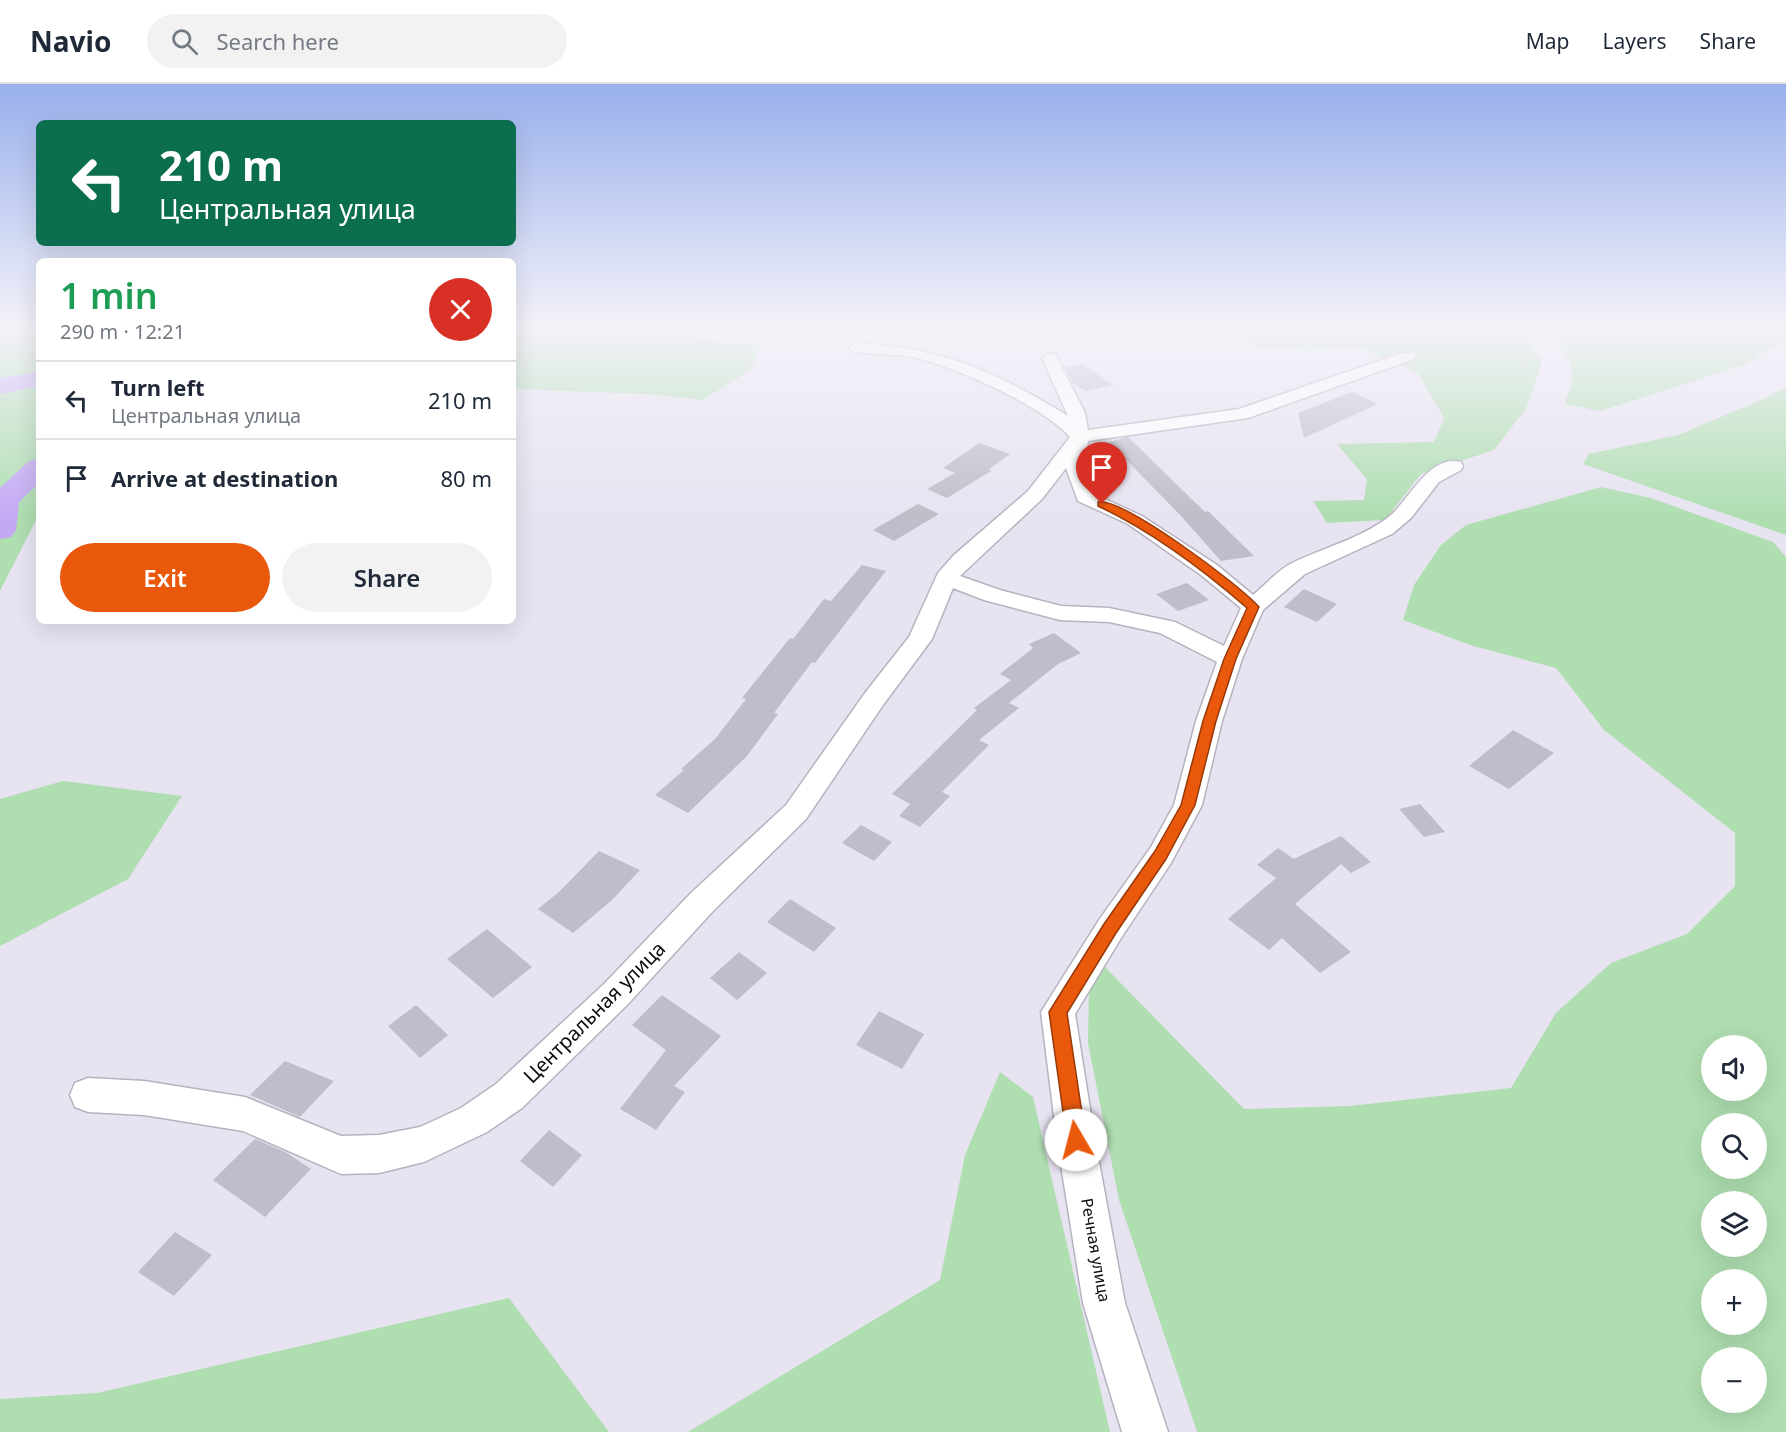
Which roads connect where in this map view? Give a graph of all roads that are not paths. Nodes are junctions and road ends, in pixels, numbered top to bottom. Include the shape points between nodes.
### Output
1 (1011, 391) edge
2 (1066, 391) edge
3 (1308, 391) edge
4 (1080, 437) junction
5 (1454, 466) dead end
6 (946, 578) junction
7 (1253, 607) junction
8 (1230, 659) junction
9 (88, 1095) dead end
10 (1144, 1432) edge

1 - 4 street via 1061,418
2 - 4 street via 1076,413
3 - 4 street via 1242,414
4 - 6 street, Центральная улица via 1035,495
4 - 7 street via 1075,469 1085,497 1135,520 1209,570
5 - 7 street, Речная улица via 1432,478 1404,514 1385,530 1297,569
6 - 8 street via 1060,613 1109,615 1167,627
6 - 9 street, Центральная улица via 920,639 796,812 702,902 616,994 509,1096 474,1120 424,1144 379,1154 341,1155 245,1114 144,1098
7 - 8 street, Речная улица
8 - 10 street, Речная улица via 1209,721 1188,805 1161,855 1058,1012 1104,1302

